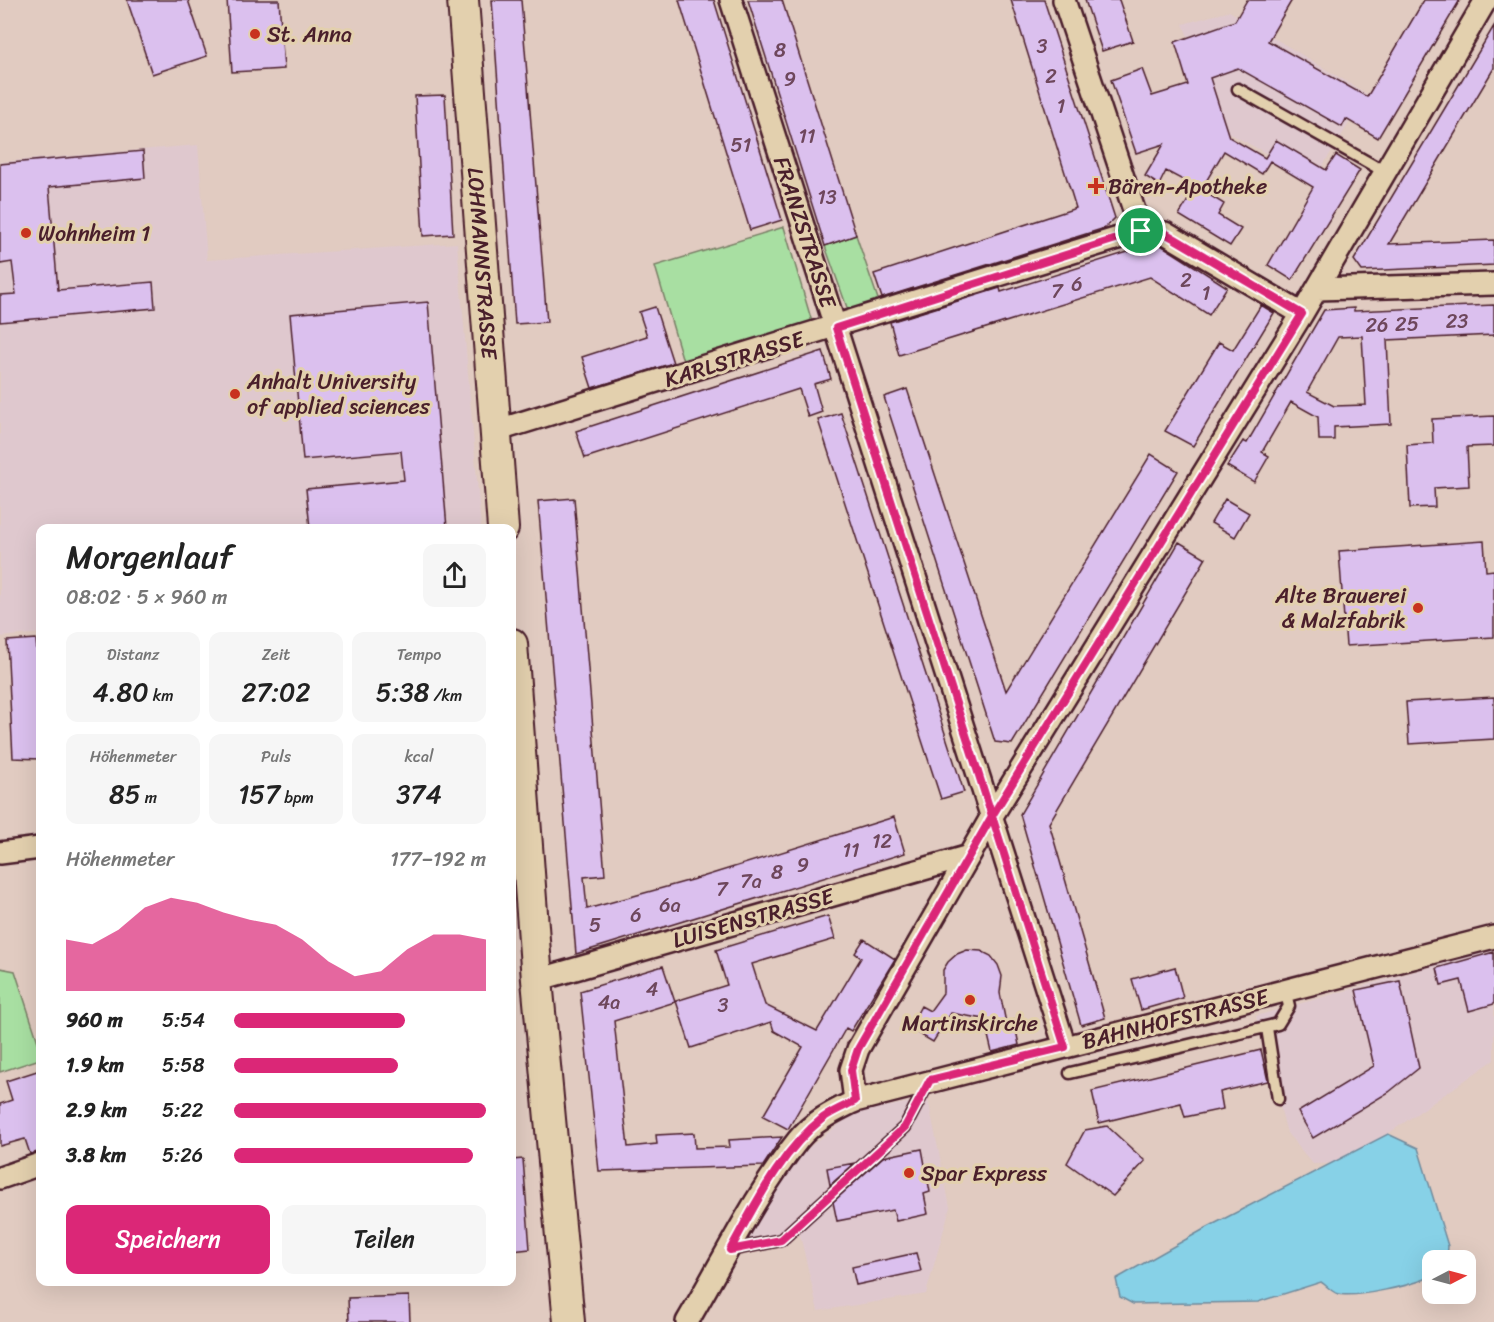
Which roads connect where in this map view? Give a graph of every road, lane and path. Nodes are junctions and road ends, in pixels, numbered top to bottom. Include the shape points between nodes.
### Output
1 (463, 0) edge
2 (731, 0) edge
3 (1064, 0) edge
4 (1486, 0) edge
5 (1238, 88) dead end
6 (1385, 172) junction
7 (1141, 231) junction
8 (1494, 284) edge
9 (1317, 289) junction
10 (1302, 314) junction
11 (836, 328) junction
12 (495, 431) junction
13 (503, 524) edge
14 (516, 768) edge
15 (517, 800) edge
16 (992, 816) junction
17 (36, 848) edge
18 (0, 853) edge
19 (969, 856) junction
20 (1494, 937) edge
21 (537, 980) junction
22 (1285, 990) junction
23 (1267, 1028) junction
24 (1065, 1047) junction
25 (1070, 1073) dead end
26 (930, 1080) junction
27 (1278, 1099) dead end
28 (855, 1101) junction
29 (36, 1165) edge
30 (0, 1178) edge
31 (730, 1250) junction
32 (569, 1322) edge
33 (687, 1322) edge

1 - 12 main road, LOHMANNSTRASSE
2 - 11 street, FRANZSTRASSE
3 - 7 street
4 - 6 street
5 - 6 lane
6 - 9 street
7 - 10 street, KARLSTRASSE via 1165,233
7 - 11 street, KARLSTRASSE
8 - 9 street
9 - 10 street
10 - 16 street
11 - 12 street, KARLSTRASSE
11 - 16 street, FRANZSTRASSE
12 - 13 main road, LOHMANNSTRASSE
14 - 15 main road
15 - 21 main road
16 - 19 street
16 - 24 street, FRANZSTRASSE
17 - 18 street
19 - 21 street, LUISENSTRASSE
19 - 28 street via 858,1049 851,1070
20 - 22 street, BAHNHOFSTRASSE
21 - 32 main road
22 - 23 lane via 1289,1006 1286,1014 1278,1024
22 - 24 street, BAHNHOFSTRASSE
23 - 25 lane
23 - 27 lane
24 - 26 street, BAHNHOFSTRASSE
26 - 28 street, BAHNHOFSTRASSE
26 - 31 lane via 905,1127 781,1240
28 - 31 street, BAHNHOFSTRASSE via 825,1116 799,1139
29 - 30 street
31 - 33 street, BAHNHOFSTRASSE

